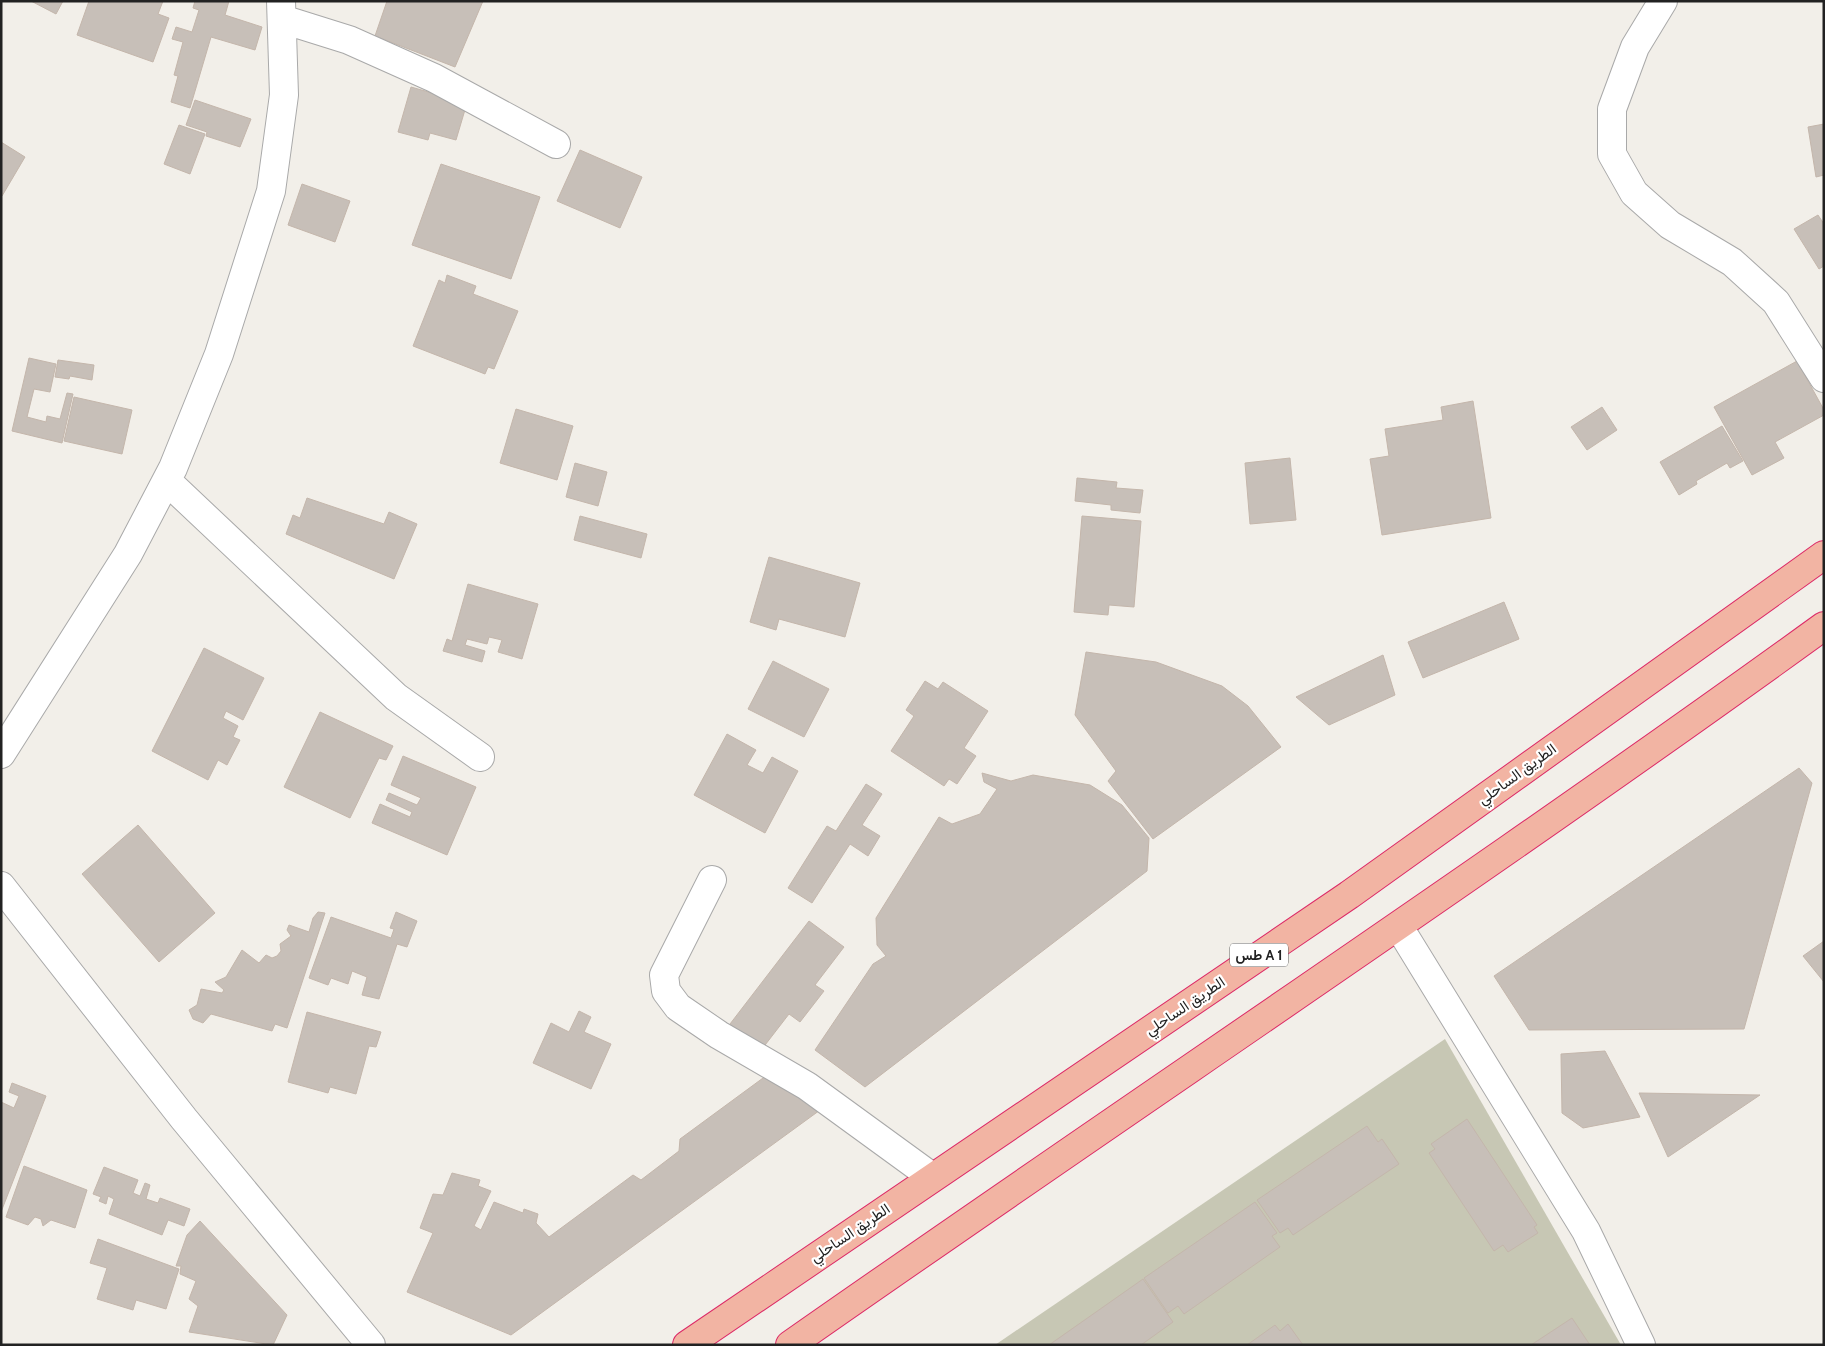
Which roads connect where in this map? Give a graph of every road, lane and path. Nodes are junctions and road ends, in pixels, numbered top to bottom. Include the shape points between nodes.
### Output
1 (1663, 1) edge
2 (281, 10) edge
3 (556, 144) dead end
4 (1824, 378) edge
5 (167, 480) junction
6 (1824, 555) edge
7 (1824, 626) edge
8 (1, 754) edge
9 (480, 757) dead end
10 (712, 880) dead end
11 (1, 886) edge
12 (1399, 927) junction
13 (932, 1177) junction
14 (372, 1344) edge
15 (687, 1345) edge
16 (790, 1345) edge
17 (1641, 1345) edge

1 - 4 street via 1635,47 1612,109 1612,154 1634,192 1670,225 1732,262 1776,302
2 - 3 street via 434,78
2 - 5 street via 284,95 271,191 219,354
5 - 8 street via 128,554
5 - 9 street via 396,697
6 - 13 highway, الطريق الساحلي / طس A 1 via 1349,895
7 - 12 highway
10 - 13 street via 664,974 666,992 678,1007 807,1086
11 - 14 street via 184,1120
12 - 16 highway
12 - 17 street via 1586,1231
13 - 15 highway, الطريق الساحلي / طس A 1

